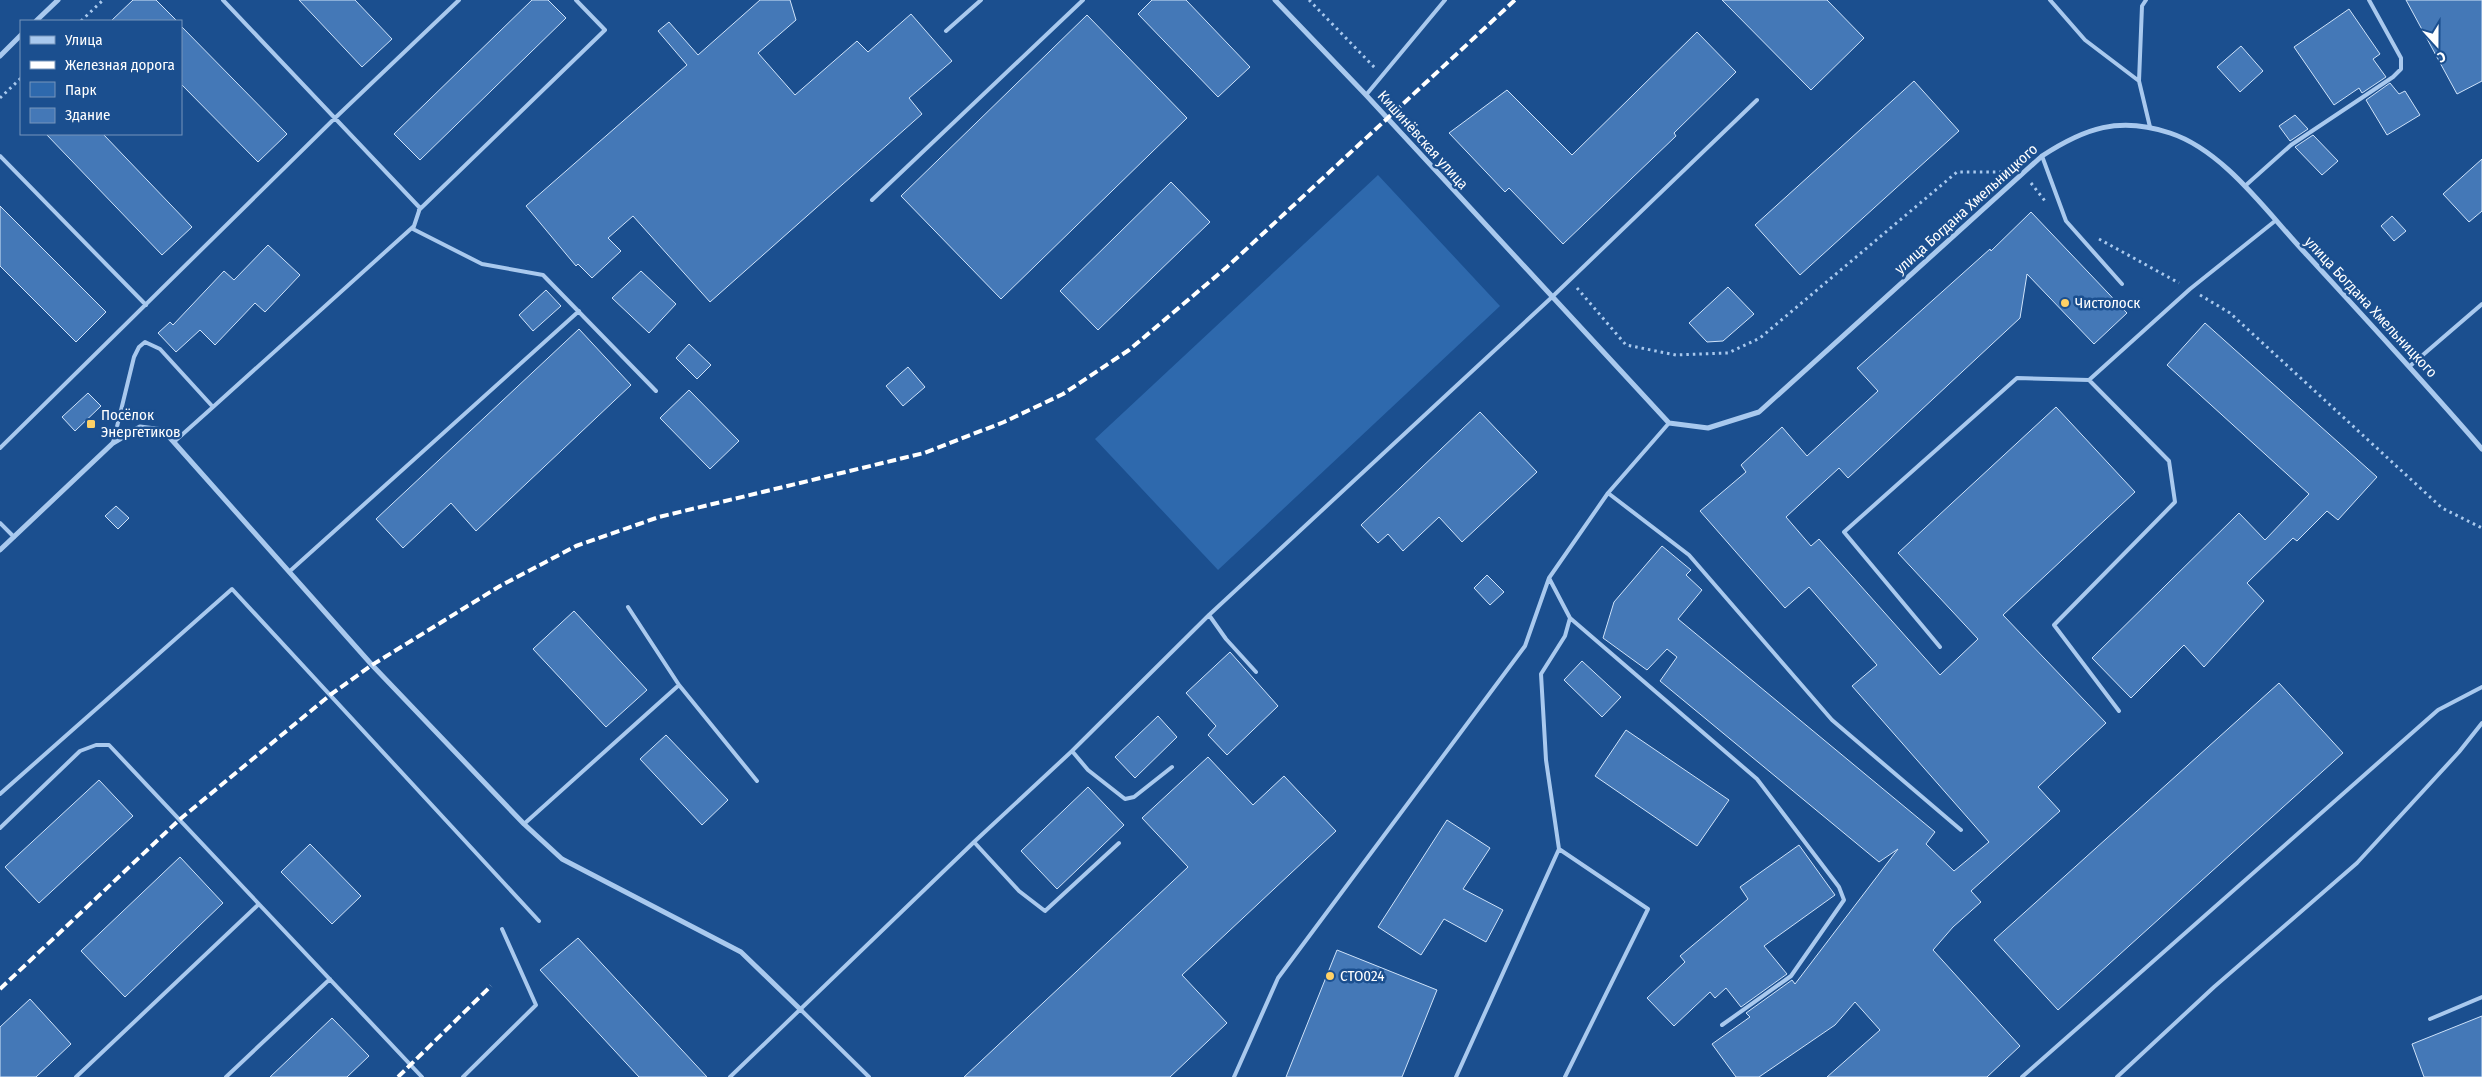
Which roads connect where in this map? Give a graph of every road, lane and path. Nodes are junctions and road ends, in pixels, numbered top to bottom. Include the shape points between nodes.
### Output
1 (58, 0) edge
2 (103, 0) edge
3 (224, 0) edge
4 (459, 0) edge
5 (576, 0) edge
6 (981, 0) edge
7 (1083, 0) edge
8 (1275, 0) edge
9 (1309, 0) edge
10 (1445, 0) edge
11 (2050, 0) edge
12 (2146, 0) edge
13 (2369, 0) edge
14 (37, 20) edge
15 (81, 20) edge
16 (946, 31) dead end
17 (20, 36) edge
18 (0, 56) edge
19 (1383, 76) junction
20 (20, 79) edge
21 (2139, 82) junction
22 (1366, 95) junction
23 (0, 98) edge
24 (1757, 100) dead end
25 (334, 119) junction
26 (2150, 127) junction
27 (0, 156) edge
28 (2042, 156) junction
29 (2024, 173) junction
30 (2246, 186) junction
31 (872, 200) dead end
32 (2046, 202) dead end
33 (420, 208) junction
34 (2275, 221) junction
35 (413, 228) junction
36 (2091, 235) dead end
37 (1570, 280) junction
38 (2122, 284) dead end
39 (2190, 289) junction
40 (1551, 298) junction
41 (2482, 304) edge
42 (146, 305) junction
43 (579, 310) junction
44 (2410, 366) junction
45 (2089, 380) junction
46 (656, 392) dead end
47 (213, 407) junction
48 (1669, 423) junction
49 (175, 441) junction
50 (114, 443) junction
51 (0, 448) edge
52 (2482, 449) edge
53 (1608, 493) junction
54 (0, 523) edge
55 (2482, 528) edge
56 (14, 537) junction
57 (0, 550) edge
58 (290, 571) junction
59 (1549, 578) junction
60 (628, 607) dead end
61 (1209, 615) junction
62 (1570, 618) junction
63 (1940, 647) dead end
64 (1256, 672) dead end
65 (679, 685) junction
66 (2482, 687) edge
67 (2119, 711) dead end
68 (2482, 723) edge
69 (1072, 751) junction
70 (1172, 767) dead end
71 (757, 781) dead end
72 (0, 794) edge
73 (524, 824) junction
74 (0, 828) edge
75 (1961, 830) dead end
76 (974, 842) junction
77 (1119, 843) dead end
78 (1559, 849) junction
79 (259, 904) junction
80 (539, 921) dead end
81 (502, 929) dead end
82 (330, 979) junction
83 (2482, 997) edge
84 (801, 1010) junction
85 (2430, 1019) dead end
86 (1722, 1025) dead end
87 (76, 1077) edge
88 (226, 1077) edge
89 (422, 1077) edge
90 (463, 1077) edge
91 (730, 1077) edge
92 (869, 1077) edge
93 (1234, 1077) edge
94 (1456, 1077) edge
95 (1565, 1077) edge
96 (2022, 1077) edge
97 (2117, 1077) edge

1 - 14 street
2 - 15 path
3 - 25 lane
4 - 25 lane
5 - 33 lane via 605,30
6 - 16 lane
7 - 31 lane
8 - 22 street, Кишинёвская улица
9 - 19 path
10 - 19 lane
11 - 21 lane via 2085,40
12 - 21 lane via 2142,6
13 - 30 lane via 2401,58 2401,68 2393,77 2291,145
17 - 18 street
19 - 22 lane
20 - 23 path
21 - 26 lane
22 - 40 street, Кишинёвская улица
24 - 37 lane
25 - 33 lane
25 - 42 lane
26 - 28 street, улица Богдана Хмельницкого via 2128,124 2104,126 2081,134
26 - 30 street, улица Богдана Хмельницкого via 2184,139
27 - 42 lane
28 - 29 street, улица Богдана Хмельницкого
28 - 38 lane via 2066,221
29 - 32 path
29 - 37 path via 1956,172 1760,338 1728,353 1676,355 1626,345
29 - 48 street, улица Богдана Хмельницкого via 1759,412 1708,428
30 - 34 street, улица Богдана Хмельницкого
33 - 35 lane
34 - 39 lane
34 - 44 street, улица Богдана Хмельницкого
35 - 43 lane via 482,264 543,275
35 - 47 lane
36 - 39 path
37 - 40 lane
39 - 45 lane
39 - 55 path via 2230,313 2442,508
40 - 48 street
40 - 61 lane
41 - 44 lane
42 - 51 lane
43 - 46 lane
43 - 58 lane
44 - 52 street, улица Богдана Хмельницкого
45 - 63 lane via 2017,378 1844,532
45 - 67 lane via 2169,461 2175,502 2054,625
47 - 49 lane
47 - 50 lane via 160,349 145,342 134,357
48 - 53 lane
49 - 50 street via 163,430 140,428
49 - 58 street
50 - 56 street
53 - 59 lane
53 - 75 lane via 1688,554 1832,720
54 - 56 lane
56 - 57 street
58 - 73 street via 372,665
59 - 62 lane
59 - 93 lane via 1525,646 1278,978
60 - 65 lane
61 - 64 lane
61 - 69 lane
62 - 78 lane via 1565,636 1541,674 1546,760
62 - 86 lane via 1756,779 1839,887 1844,900 1791,976
65 - 71 lane
65 - 73 lane
66 - 96 lane via 2438,710
68 - 97 lane via 2357,863 2214,987
69 - 70 lane via 1088,770 1125,798 1134,797
69 - 76 lane
72 - 80 lane via 232,589
73 - 84 street via 562,859 741,952
74 - 79 lane via 80,751 96,744 110,744
76 - 77 lane via 1019,891 1045,911
76 - 84 lane
78 - 94 lane
78 - 95 lane via 1648,909
79 - 82 lane
79 - 87 lane
81 - 90 lane via 536,1005
82 - 88 lane
82 - 89 lane
83 - 85 lane
84 - 91 lane
84 - 92 lane

